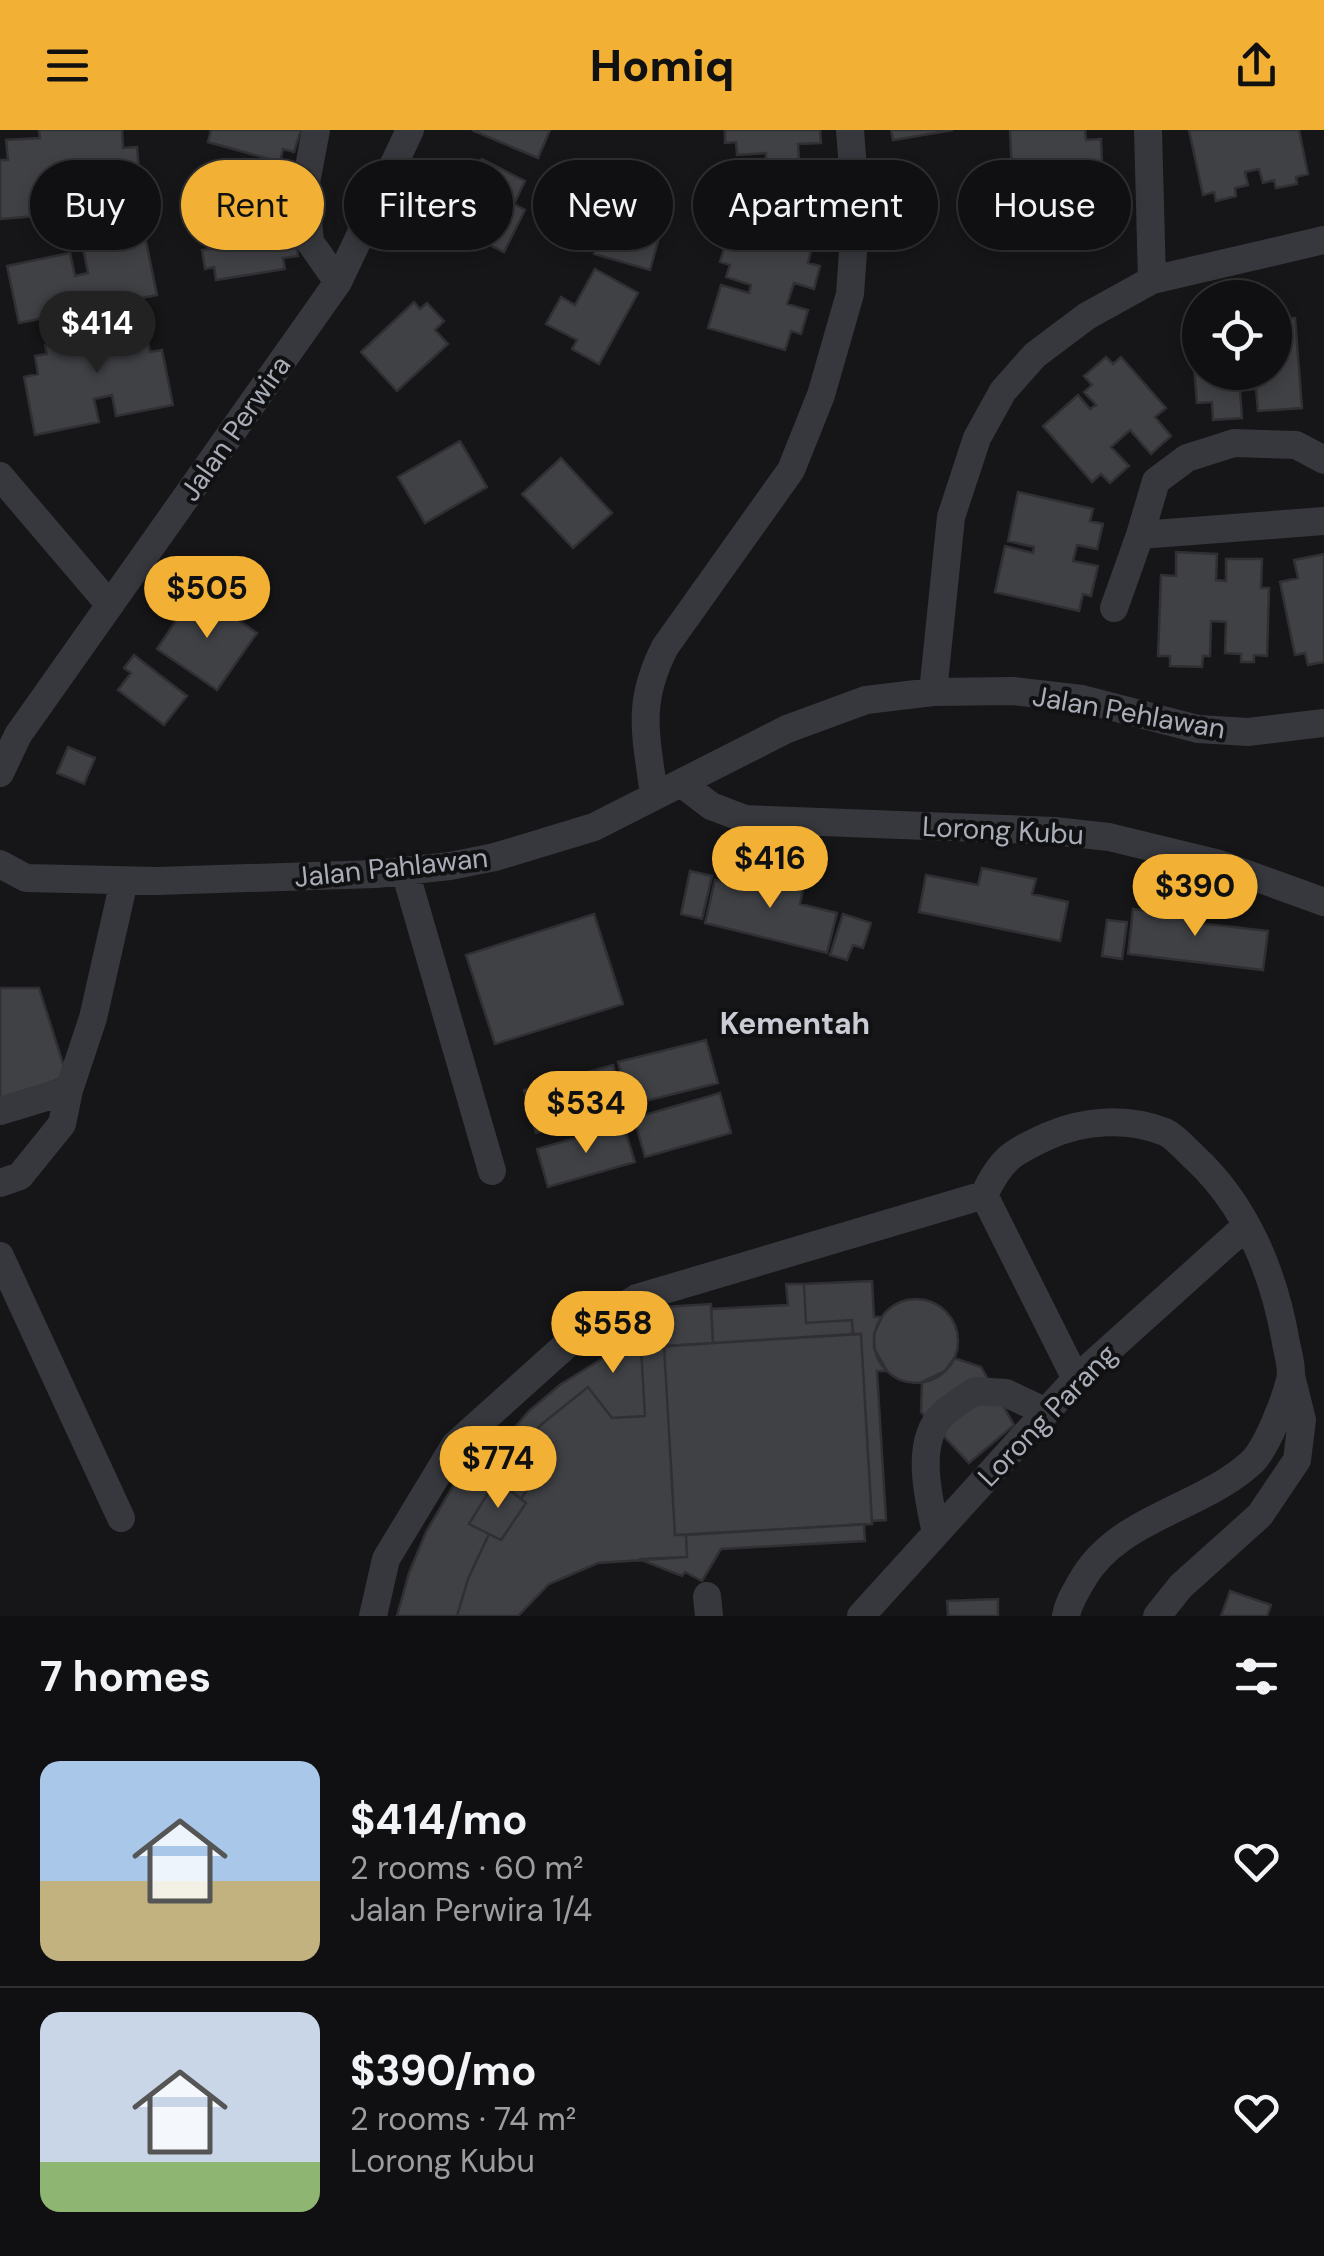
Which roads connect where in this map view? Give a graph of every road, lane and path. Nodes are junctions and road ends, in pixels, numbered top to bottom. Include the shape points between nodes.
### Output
1 (316, 130) edge
2 (410, 130) edge
3 (850, 130) edge
4 (1148, 130) edge
5 (1324, 240) edge
6 (1152, 280) junction
7 (338, 282) junction
8 (1324, 460) edge
9 (0, 476) edge
10 (1324, 521) edge
11 (1140, 535) junction
12 (109, 604) junction
13 (1114, 608) dead end
14 (933, 692) junction
15 (1324, 723) edge
16 (0, 773) edge
17 (681, 783) junction
18 (654, 795) junction
19 (0, 864) edge
20 (405, 871) junction
21 (124, 880) junction
22 (1324, 902) edge
23 (69, 1090) junction
24 (0, 1110) edge
25 (492, 1171) dead end
26 (0, 1184) edge
27 (984, 1196) junction
28 (1245, 1227) junction
29 (0, 1256) edge
30 (1292, 1376) junction
31 (1076, 1379) junction
32 (1046, 1412) junction
33 (121, 1518) dead end
34 (936, 1533) junction
35 (373, 1616) edge
36 (861, 1616) edge
37 (1066, 1616) edge
38 (1157, 1616) edge

1 - 7 street via 306,188 310,242
2 - 7 street, Jalan Perwira
3 - 18 street via 856,208 850,294 826,378 791,470 665,646 650,678 644,720
4 - 6 street
5 - 6 street
6 - 14 street via 1034,354 977,438 951,517
7 - 12 street, Jalan Perwira
8 - 11 street via 1296,445 1234,443 1187,458 1156,481
9 - 12 street
10 - 11 street
11 - 13 street
12 - 16 street, Jalan Perwira via 18,735
14 - 15 street, Jalan Pehlawan via 1082,699 1198,729 1248,732
14 - 17 street, Jalan Pahlawan via 866,700 787,729
17 - 18 street, Jalan Pahlawan
17 - 22 street, Lorong Kubu via 711,806 745,818 1109,836
18 - 20 street, Jalan Pahlawan via 594,827 511,852
19 - 21 street, Jalan Pahlawan via 26,878
20 - 21 street, Jalan Pahlawan
20 - 25 street
21 - 23 street
23 - 24 street
23 - 26 street via 62,1124 20,1176
27 - 28 street via 997,1167 1022,1148 1070,1126 1127,1121 1169,1134 1212,1174
27 - 31 street
27 - 35 street via 637,1298 583,1330 455,1445 386,1559
28 - 30 street via 1266,1264
28 - 31 street, Lorong Parang
29 - 33 street
30 - 37 street via 1255,1460 1208,1495 1124,1534 1092,1563
30 - 38 street via 1302,1420 1297,1460 1260,1515
31 - 32 street, Lorong Parang
32 - 34 street, Lorong Parang
32 - 34 street via 1006,1393 974,1391 938,1418 927,1449 926,1486
34 - 36 street, Lorong Parang

